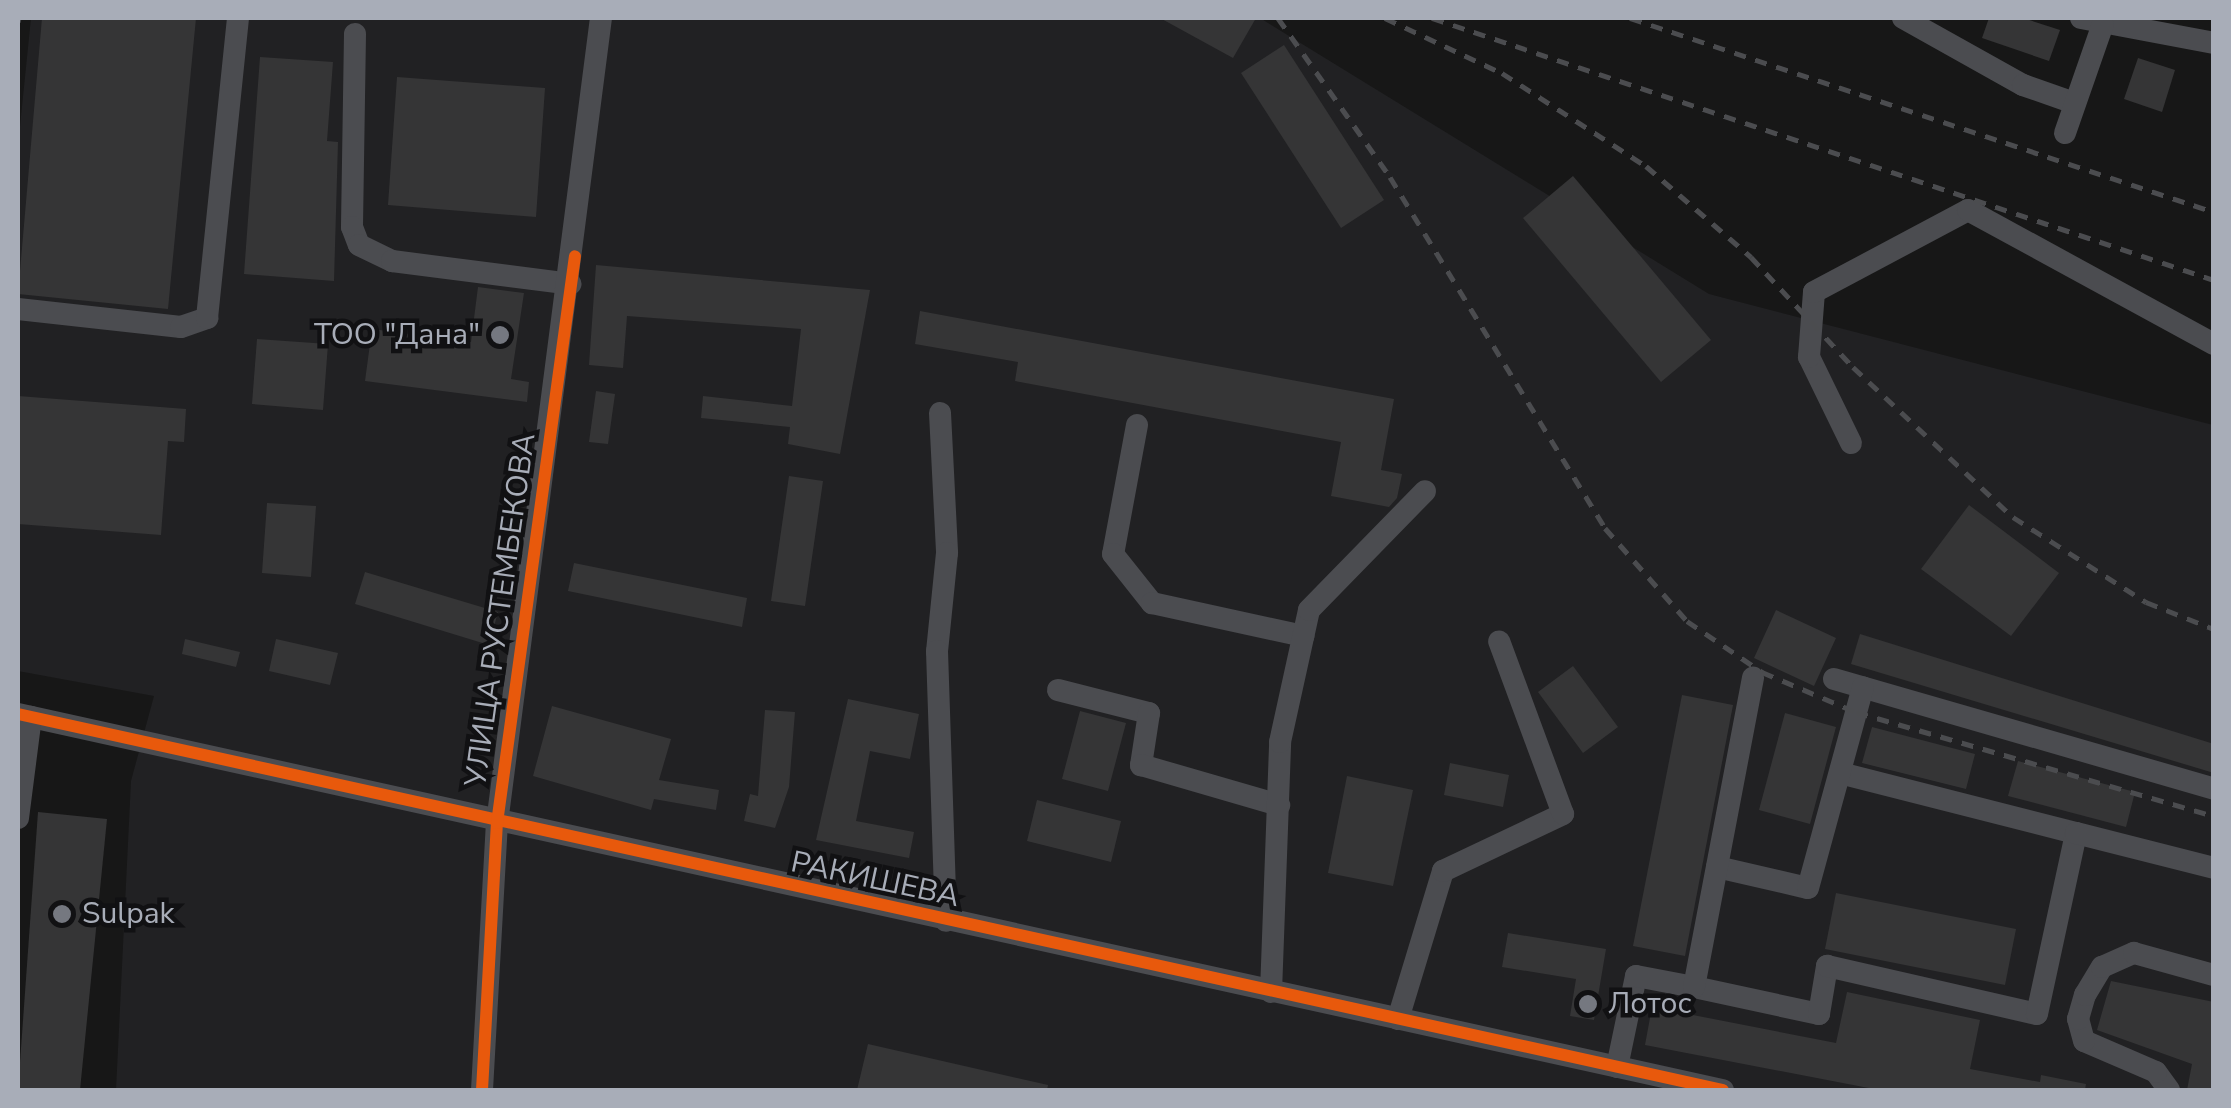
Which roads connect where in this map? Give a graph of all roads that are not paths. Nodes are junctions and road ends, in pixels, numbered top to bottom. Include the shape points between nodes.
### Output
1 (238, 18) edge
2 (601, 18) edge
3 (1903, 18) edge
4 (2092, 21) edge
5 (2137, 23) edge
6 (355, 34) dead end
7 (2214, 44) edge
8 (2074, 102) junction
9 (2065, 133) dead end
10 (571, 284) junction
11 (18, 309) edge
12 (2214, 344) edge
13 (940, 414) dead end
14 (1137, 425) dead end
15 (1851, 443) dead end
16 (1426, 491) dead end
17 (1304, 636) junction
18 (1499, 642) dead end
19 (1753, 678) dead end
20 (1834, 679) dead end
21 (1863, 687) junction
22 (1058, 690) dead end
23 (24, 715) edge
24 (1840, 773) junction
25 (19, 789) edge
26 (2214, 789) edge
27 (1279, 805) junction
28 (18, 818) edge
29 (497, 823) junction
30 (2076, 833) junction
31 (1717, 867) junction
32 (2214, 868) edge
33 (946, 920) junction
34 (2214, 975) edge
35 (1694, 987) junction
36 (1271, 992) junction
37 (1398, 1019) junction
38 (1617, 1067) junction
39 (482, 1090) edge
40 (1723, 1090) edge
41 (2169, 1090) edge

1 - 11 street via 208,318 181,327
2 - 10 street, УЛИЦА РУСТЕМБЕКОВА
3 - 8 street via 2023,85
4 - 5 street
4 - 8 street
5 - 7 street
6 - 10 street via 352,227 359,246 392,261
8 - 9 street
10 - 29 street, УЛИЦА РУСТЕМБЕКОВА
12 - 15 street via 1968,210 1814,292 1810,357
13 - 33 street via 948,552 937,652
14 - 17 street via 1114,554 1152,603
16 - 17 street via 1309,610
17 - 27 street via 1280,742
18 - 37 street via 1563,814 1442,872
19 - 31 street
20 - 21 street
21 - 24 street
21 - 26 street
22 - 27 street via 1149,713 1141,764
23 - 25 street
23 - 29 street, РАКИШЕВА
24 - 30 street
24 - 31 street via 1808,888
25 - 28 street
27 - 36 street
29 - 33 street, РАКИШЕВА
29 - 39 street, УЛИЦА РУСТЕМБЕКОВА
30 - 32 street
30 - 35 street via 2037,1014 1826,966 1819,1014
31 - 35 street
33 - 36 street, РАКИШЕВА
34 - 41 street via 2134,954 2102,967 2084,995 2078,1019 2084,1042 2156,1072
35 - 38 street via 1636,976
36 - 37 street, РАКИШЕВА
37 - 38 street, РАКИШЕВА
38 - 40 street, РАКИШЕВА

